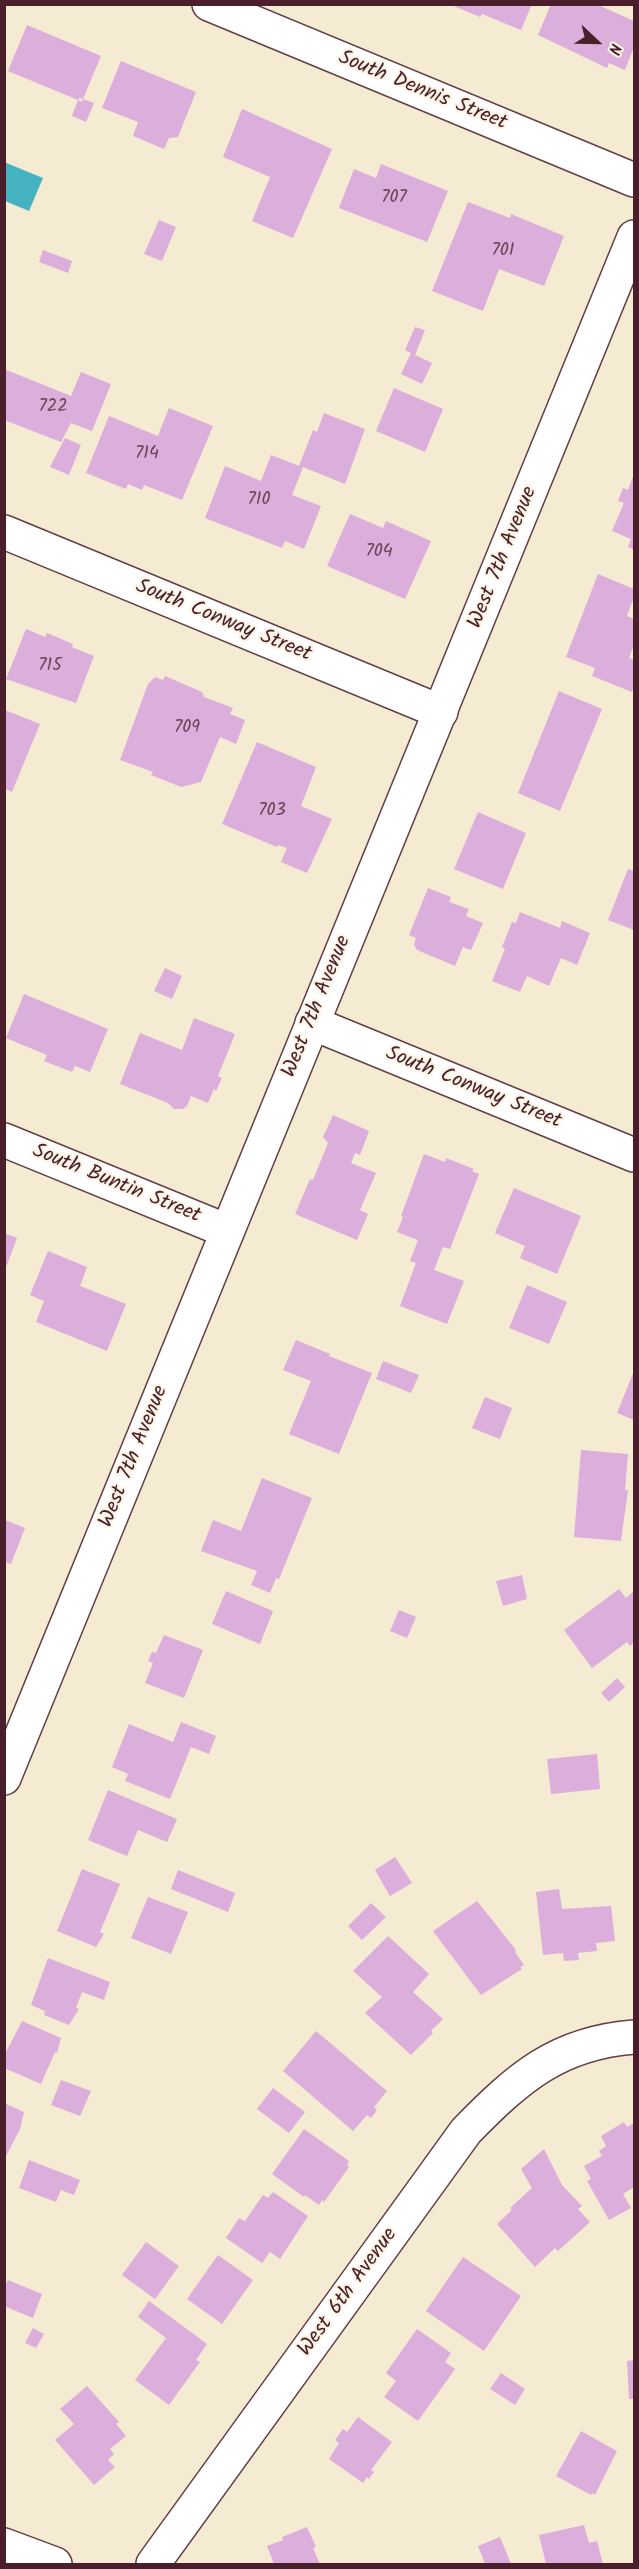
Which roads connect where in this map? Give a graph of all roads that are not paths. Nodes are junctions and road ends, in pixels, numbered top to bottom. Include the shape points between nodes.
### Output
1 (209, 4) edge
2 (634, 180) edge
3 (634, 237) edge
4 (4, 532) edge
5 (441, 712) junction
6 (312, 1023) junction
7 (4, 1140) edge
8 (634, 1155) edge
9 (227, 1231) junction
10 (12, 1736) edge
11 (4, 1778) edge
12 (634, 2037) edge
13 (4, 2546) edge
14 (55, 2565) edge
15 (153, 2565) edge

1 - 2 street, South Dennis Street
3 - 5 street, West 7th Avenue
4 - 5 street, South Conway Street
5 - 6 street, West 7th Avenue
6 - 8 street, South Conway Street
6 - 9 street, West 7th Avenue
7 - 9 street, South Buntin Street
9 - 10 street, West 7th Avenue
10 - 11 street, West 7th Avenue
12 - 15 street, West 6th Avenue via 572,2048 505,2091 466,2131
13 - 14 street

